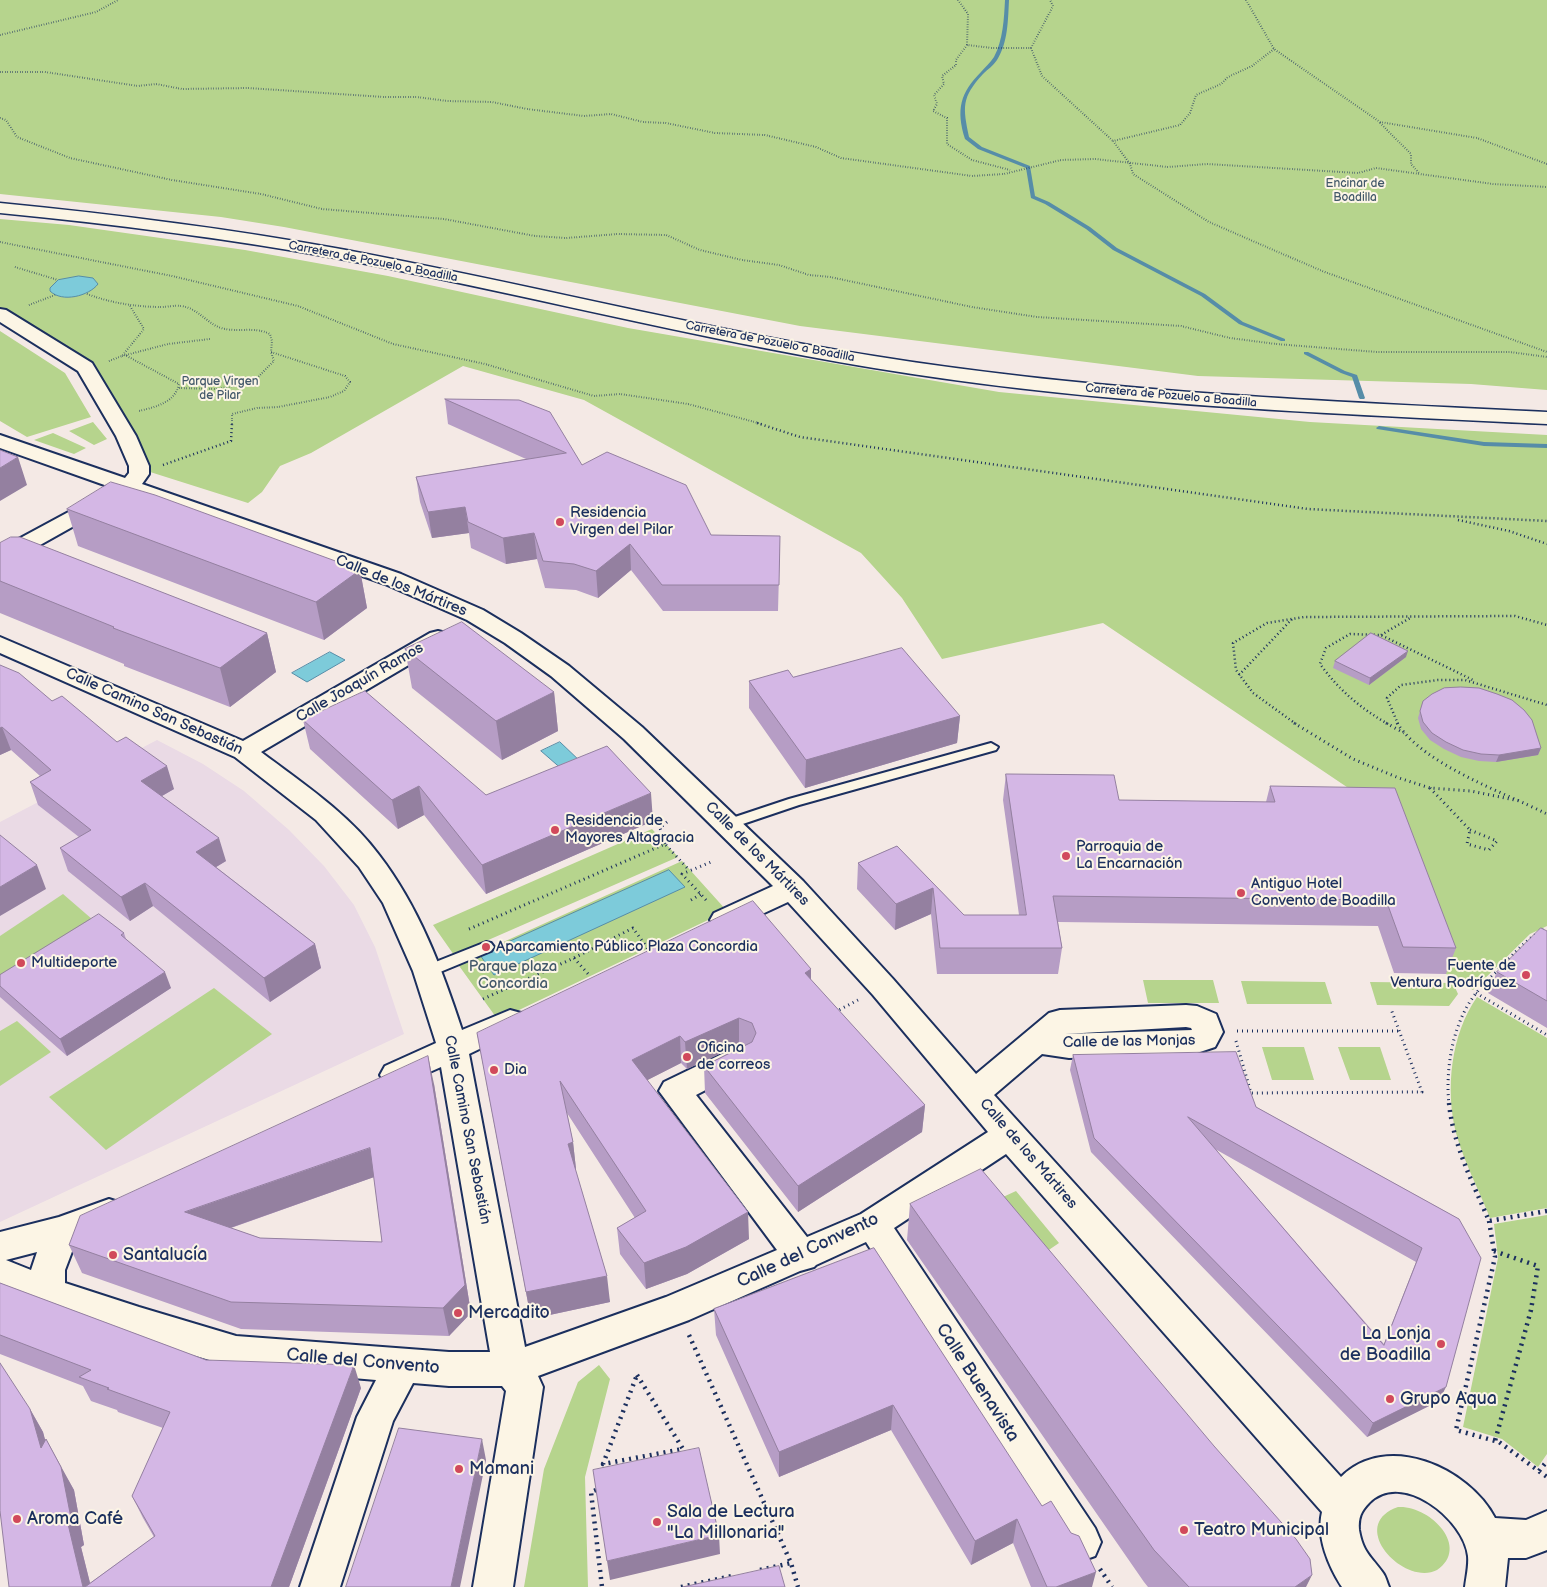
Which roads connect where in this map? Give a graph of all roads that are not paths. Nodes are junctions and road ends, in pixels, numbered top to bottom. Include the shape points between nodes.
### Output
1 (0, 208) edge
2 (1, 315) edge
3 (1547, 418) edge
4 (0, 442) edge
5 (129, 487) junction
6 (0, 558) edge
7 (475, 615) junction
8 (0, 644) edge
9 (991, 747) dead end
10 (244, 751) junction
11 (728, 824) junction
12 (793, 888) junction
13 (700, 932) edge
14 (486, 947) dead end
15 (428, 971) junction
16 (532, 1011) edge
17 (1038, 1041) dead end
18 (453, 1048) junction
19 (740, 1059) edge
20 (370, 1088) edge
21 (975, 1093) junction
22 (1009, 1135) junction
23 (137, 1199) edge
24 (872, 1224) junction
25 (62, 1232) junction
26 (0, 1247) edge
27 (802, 1256) junction
28 (0, 1273) edge
29 (48, 1292) junction
30 (404, 1364) junction
31 (512, 1369) junction
32 (1342, 1506) junction
33 (1547, 1530) edge
34 (1485, 1537) junction
35 (1082, 1542) edge
36 (1366, 1586) edge
37 (320, 1587) edge
38 (493, 1587) edge
39 (1485, 1587) edge

1 - 3 main road, Carretera de Pozuelo a Boadilla via 253,239 380,262 717,333 969,376 1154,395 1346,409
2 - 5 street via 86,368 126,436 139,466 139,474
4 - 5 street, Calle de los Mártires
5 - 6 street
5 - 7 street, Calle de los Mártires via 393,579
7 - 10 street, Calle Joaquín Ramos
7 - 11 street, Calle de los Mártires via 560,671 633,733
8 - 10 street, Calle Camino San Sebastián
9 - 11 lane via 794,802
10 - 15 street, Calle Camino San Sebastián via 326,814 369,860 396,901
11 - 12 street, Calle de los Mártires
12 - 13 street
12 - 21 street, Calle de los Mártires
14 - 15 lane
15 - 18 street, Calle Camino San Sebastián
16 - 18 street
17 - 21 street
18 - 20 street
18 - 31 street, Calle Camino San Sebastián
19 - 27 street via 675,1091
21 - 22 street, Calle de los Mártires
22 - 24 street, Calle del Convento
22 - 32 street, Calle de los Mártires
23 - 25 street
24 - 27 street, Calle del Convento
24 - 35 street, Calle Buenavista
25 - 26 street
25 - 29 street via 48,1270
27 - 31 street, Calle del Convento via 677,1309
28 - 29 street, Calle del Convento
29 - 30 street, Calle del Convento via 236,1352
30 - 31 street, Calle del Convento via 449,1369
30 - 37 street via 376,1417
31 - 38 street via 525,1387
32 - 34 street via 1351,1491 1365,1480 1382,1474 1421,1478 1459,1501
32 - 36 street via 1339,1524 1342,1544 1350,1564
33 - 34 street via 1526,1540
34 - 39 street via 1489,1571

